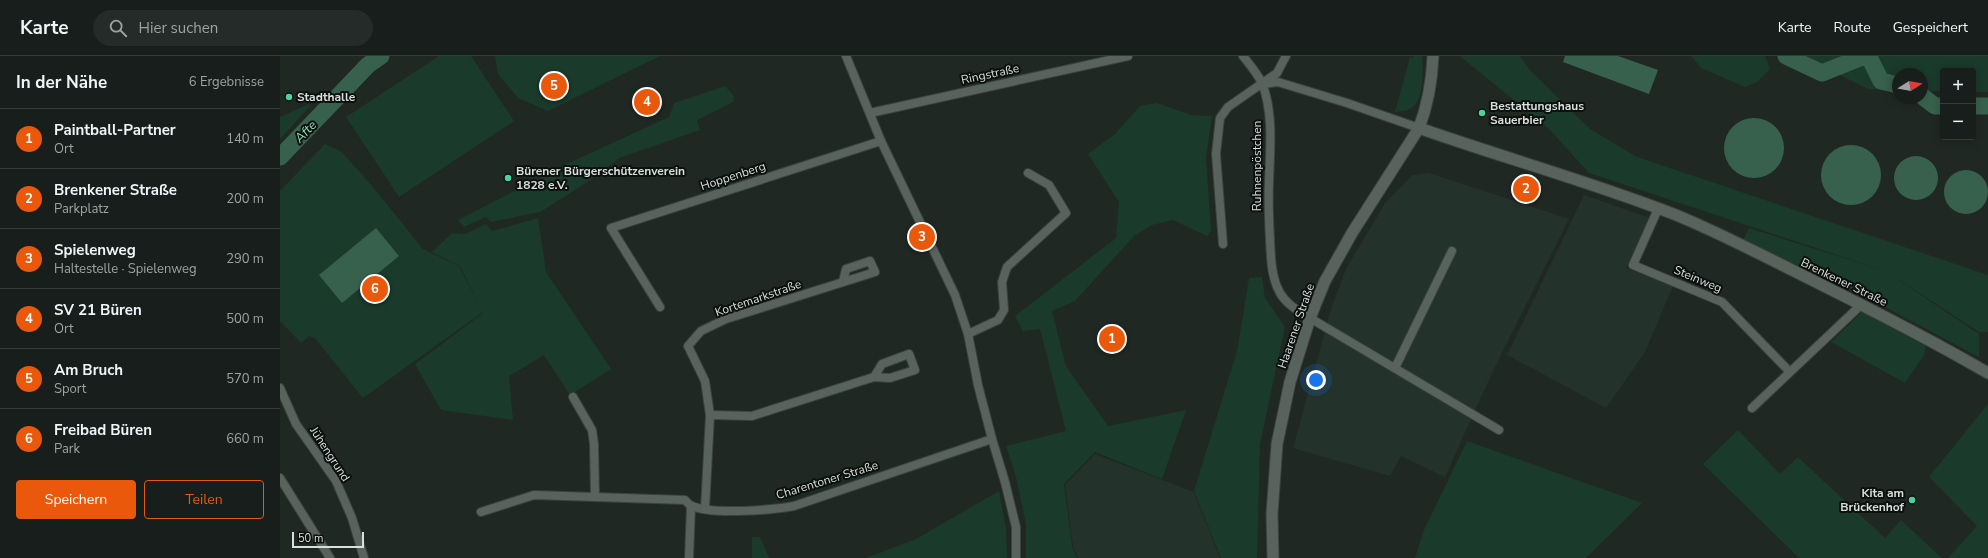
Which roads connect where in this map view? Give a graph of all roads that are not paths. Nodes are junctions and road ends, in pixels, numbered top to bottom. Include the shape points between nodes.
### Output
1 (846, 56) edge
2 (1128, 56) edge
3 (1243, 56) edge
4 (1286, 56) edge
5 (1433, 56) edge
6 (1112, 58) edge
7 (1262, 84) junction
8 (870, 113) junction
9 (1419, 128) junction
10 (881, 140) junction
11 (1028, 173) dead end
12 (1658, 209) junction
13 (1223, 244) dead end
14 (1452, 251) dead end
15 (843, 282) dead end
16 (1862, 304) junction
17 (660, 307) dead end
18 (1310, 318) junction
19 (968, 334) junction
20 (1395, 368) junction
21 (1790, 372) junction
22 (1988, 373) edge
23 (874, 377) junction
24 (280, 388) edge
25 (573, 397) dead end
26 (1752, 408) dead end
27 (710, 415) junction
28 (1500, 430) dead end
29 (992, 439) junction
30 (280, 478) edge
31 (595, 496) junction
32 (691, 506) junction
33 (706, 510) junction
34 (481, 512) dead end
35 (330, 558) edge
36 (364, 558) edge
37 (689, 558) edge
38 (1016, 558) edge
39 (1273, 558) edge

1 - 8 street
2 - 6 street
3 - 7 street
4 - 7 street via 1277,73
5 - 9 main road, Haarener Straße via 1430,90
6 - 8 street, Ringstraße
7 - 9 street, Brenkener Straße via 1278,82
7 - 13 street via 1228,107 1220,118 1216,154
7 - 18 street, Ruhnenpöstchen via 1268,105 1270,127 1268,203 1274,280 1280,294 1289,305
8 - 10 street
9 - 12 main road, Brenkener Straße
9 - 18 main road, Haarener Straße via 1352,233 1326,281
10 - 17 street, Hoppenberg via 611,228
10 - 19 street via 953,292
11 - 19 street via 1049,185 1066,213 1007,267 1002,282 1004,310 998,320
12 - 16 main road, Brenkener Straße
12 - 21 street, Steinweg via 1633,265 1722,302
14 - 20 street
15 - 27 street, Kortemarkstraße via 726,319 701,331 688,346 705,381
16 - 21 street
16 - 22 main road, Brenkener Straße
18 - 20 street, Ruhnenpöstchen
18 - 39 main road, Haarener Straße via 1290,382 1277,444 1272,514
19 - 29 street
20 - 28 street, Ruhnenpöstchen
21 - 26 street
23 - 23 street via 890,378 915,370 909,354 882,364
23 - 27 street via 752,416
24 - 36 street, Jühengrund via 296,424 336,481 352,518
25 - 31 street via 592,430
27 - 33 street, Kortemarkstraße
29 - 33 street, Charentoner Straße via 794,506 771,510
29 - 38 street via 1016,527
30 - 35 street
31 - 32 street, Charentoner Straße via 685,500
31 - 34 street, Charentoner Straße via 534,495
32 - 33 street, Charentoner Straße
32 - 37 street

